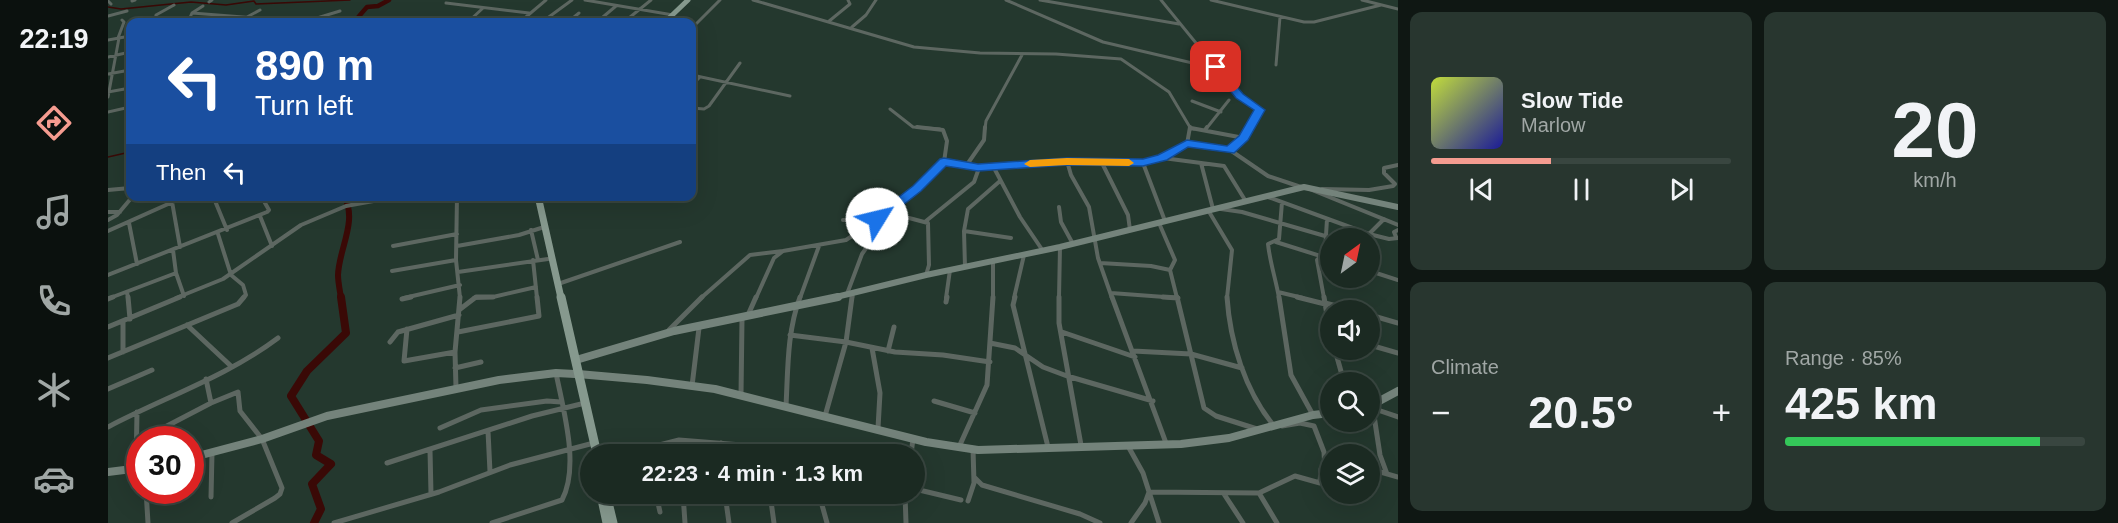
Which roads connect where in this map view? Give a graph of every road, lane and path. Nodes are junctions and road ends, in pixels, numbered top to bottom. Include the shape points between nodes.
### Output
1 (546, 0) edge
2 (572, 0) edge
3 (585, 0) edge
4 (651, 0) edge
5 (689, 0) edge
6 (720, 0) edge
7 (753, 0) edge
8 (848, 0) edge
9 (876, 0) edge
10 (1006, 0) edge
11 (1040, 0) edge
12 (1161, 0) edge
13 (1211, 0) edge
14 (1235, 0) edge
15 (1362, 0) edge
16 (108, 1) edge
17 (763, 1) edge
18 (1065, 1) edge
19 (446, 3) dead end
20 (111, 4) dead end
21 (174, 5) dead end
22 (1059, 5) junction
23 (1239, 5) junction
24 (1381, 5) junction
25 (203, 6) dead end
26 (616, 6) junction
27 (1070, 7) junction
28 (483, 8) junction
29 (639, 9) junction
30 (1398, 9) edge
31 (260, 10) dead end
32 (127, 11) dead end
33 (340, 11) dead end
34 (529, 12) junction
35 (192, 13) junction
36 (579, 13) dead end
37 (108, 16) edge
38 (1280, 17) junction
39 (155, 18) edge
40 (190, 18) edge
41 (245, 18) junction
42 (257, 18) dead end
43 (317, 18) edge
44 (472, 18) edge
45 (524, 18) edge
46 (547, 18) edge
47 (573, 18) edge
48 (602, 18) edge
49 (629, 18) edge
50 (664, 18) edge
51 (671, 18) edge
52 (122, 20) dead end
53 (828, 22) junction
54 (696, 24) edge
55 (1181, 24) junction
56 (852, 27) junction
57 (126, 37) edge
58 (119, 38) junction
59 (108, 40) edge
60 (126, 53) edge
61 (116, 55) junction
62 (1022, 55) junction
63 (108, 57) edge
64 (740, 63) dead end
65 (1276, 65) dead end
66 (1218, 69) junction
67 (126, 71) edge
68 (110, 74) edge
69 (696, 76) edge
70 (700, 77) junction
71 (696, 81) edge
72 (728, 81) junction
73 (126, 89) edge
74 (108, 94) edge
75 (790, 96) dead end
76 (1229, 100) dead end
77 (1192, 101) dead end
78 (126, 108) edge
79 (696, 108) edge
80 (890, 109) dead end
81 (108, 112) edge
82 (1221, 112) junction
83 (1191, 128) junction
84 (1205, 130) junction
85 (1244, 138) junction
86 (1187, 144) junction
87 (1230, 150) junction
88 (1162, 158) junction
89 (1067, 161) junction
90 (944, 162) junction
91 (1102, 163) junction
92 (1143, 163) junction
93 (1201, 163) junction
94 (1398, 165) edge
95 (966, 166) junction
96 (993, 166) junction
97 (979, 168) junction
98 (1000, 181) junction
99 (1395, 187) edge
100 (126, 188) edge
101 (1307, 188) junction
102 (108, 190) edge
103 (1268, 197) junction
104 (1245, 200) junction
105 (129, 201) edge
106 (175, 201) edge
107 (215, 201) edge
108 (264, 201) edge
109 (374, 201) edge
110 (457, 201) edge
111 (537, 201) edge
112 (537, 201) edge
113 (1282, 202) junction
114 (171, 203) junction
115 (1059, 207) dead end
116 (1398, 207) edge
117 (1212, 209) junction
118 (892, 211) junction
119 (108, 212) edge
120 (120, 212) junction
121 (260, 216) junction
122 (877, 219) junction
123 (1327, 219) junction
124 (1384, 219) junction
125 (108, 220) edge
126 (843, 220) dead end
127 (926, 221) junction
128 (1162, 222) junction
129 (129, 223) junction
130 (1281, 223) junction
131 (1398, 225) edge
132 (541, 228) junction
133 (1325, 228) edge
134 (1352, 228) edge
135 (1375, 228) edge
136 (227, 230) junction
137 (531, 230) junction
138 (1130, 230) junction
139 (1398, 230) edge
140 (108, 231) edge
141 (964, 231) junction
142 (218, 234) junction
143 (457, 234) junction
144 (1320, 235) edge
145 (1380, 237) edge
146 (1397, 237) edge
147 (1011, 238) dead end
148 (1093, 238) junction
149 (680, 242) dead end
150 (1276, 242) junction
151 (1073, 244) junction
152 (272, 246) junction
153 (393, 246) dead end
154 (457, 246) junction
155 (819, 246) junction
156 (1060, 247) junction
157 (180, 248) junction
158 (173, 250) junction
159 (783, 251) junction
160 (1042, 251) junction
161 (1024, 255) junction
162 (1320, 256) edge
163 (1320, 257) edge
164 (548, 259) junction
165 (456, 260) junction
166 (536, 260) junction
167 (993, 262) junction
168 (1100, 263) junction
169 (137, 264) junction
170 (965, 267) junction
171 (950, 270) junction
172 (1170, 270) junction
173 (392, 271) dead end
174 (458, 272) junction
175 (176, 273) junction
176 (1380, 274) edge
177 (108, 275) edge
178 (231, 275) junction
179 (926, 275) junction
180 (1320, 276) edge
181 (1398, 280) edge
182 (558, 284) junction
183 (459, 285) junction
184 (536, 287) junction
185 (127, 292) junction
186 (1278, 292) junction
187 (1111, 293) junction
188 (850, 294) junction
189 (184, 296) junction
190 (1178, 298) junction
191 (108, 299) edge
192 (402, 300) dead end
193 (946, 302) dead end
194 (1320, 303) edge
195 (796, 307) junction
196 (562, 309) junction
197 (459, 313) junction
198 (744, 318) junction
199 (1380, 318) edge
200 (130, 319) junction
201 (123, 321) junction
202 (1398, 323) edge
203 (187, 325) junction
204 (108, 327) edge
205 (894, 327) dead end
206 (699, 328) junction
207 (407, 329) junction
208 (458, 332) junction
209 (1062, 332) junction
210 (665, 334) junction
211 (790, 335) junction
212 (278, 338) dead end
213 (390, 342) dead end
214 (846, 342) junction
215 (990, 343) junction
216 (872, 348) junction
217 (1380, 348) edge
218 (888, 351) junction
219 (123, 352) junction
220 (455, 352) junction
221 (1024, 353) junction
222 (1398, 353) edge
223 (1134, 354) junction
224 (1191, 354) junction
225 (108, 358) edge
226 (576, 360) junction
227 (481, 362) dead end
228 (990, 362) junction
229 (232, 367) junction
230 (455, 368) junction
231 (1242, 368) junction
232 (152, 370) dead end
233 (556, 373) junction
234 (577, 374) junction
235 (1067, 376) junction
236 (206, 379) junction
237 (692, 386) junction
238 (108, 389) edge
239 (456, 389) junction
240 (1398, 391) edge
241 (741, 395) junction
242 (934, 401) dead end
243 (1153, 401) junction
244 (1380, 402) edge
245 (211, 403) junction
246 (581, 404) junction
247 (561, 405) junction
248 (786, 406) junction
249 (1380, 410) edge
250 (137, 412) junction
251 (975, 414) junction
252 (1320, 414) edge
253 (1312, 415) junction
254 (825, 416) junction
255 (1398, 417) edge
256 (138, 426) edge
257 (169, 426) edge
258 (1272, 426) junction
259 (108, 427) edge
260 (440, 428) dead end
261 (878, 428) junction
262 (1260, 430) junction
263 (488, 431) junction
264 (1376, 432) edge
265 (262, 439) junction
266 (913, 439) junction
267 (679, 440) junction
268 (721, 443) joint
269 (1166, 443) junction
270 (590, 444) edge
271 (594, 444) edge
272 (667, 444) edge
273 (679, 444) edge
274 (735, 444) edge
275 (912, 444) edge
276 (1127, 444) junction
277 (1322, 444) edge
278 (1081, 445) junction
279 (580, 446) edge
280 (1048, 447) junction
281 (569, 448) junction
282 (958, 448) junction
283 (973, 449) junction
284 (430, 450) junction
285 (212, 453) junction
286 (204, 455) edge
287 (387, 463) dead end
288 (126, 470) edge
289 (108, 472) edge
290 (490, 472) junction
291 (1380, 472) edge
292 (1387, 474) junction
293 (1398, 477) edge
294 (975, 478) junction
295 (1320, 483) edge
296 (925, 491) edge
297 (1149, 492) junction
298 (1259, 493) junction
299 (431, 494) junction
300 (1224, 494) junction
301 (211, 497) dead end
302 (146, 504) edge
303 (603, 504) edge
304 (608, 504) edge
305 (658, 504) edge
306 (683, 504) edge
307 (726, 504) edge
308 (771, 504) edge
309 (822, 504) edge
310 (905, 504) edge
311 (660, 512) dead end
312 (147, 523) edge
313 (232, 523) edge
314 (334, 523) edge
315 (492, 523) edge
316 (607, 523) edge
317 (613, 523) edge
318 (685, 523) edge
319 (729, 523) edge
320 (774, 523) edge
321 (827, 523) edge
322 (906, 523) edge
323 (1100, 523) edge
324 (1131, 523) edge
325 (1159, 523) edge
326 (1243, 523) edge
327 (1277, 523) edge

1 - 34 street
2 - 46 street
3 - 26 street
4 - 29 street
5 - 51 main road
6 - 54 street
7 - 17 street
8 - 53 street via 850,4
9 - 56 street
10 - 66 street via 1103,42
11 - 22 street
12 - 55 street
13 - 23 street
14 - 23 street
15 - 24 street
16 - 20 street
17 - 53 street
18 - 22 street
18 - 27 street
19 - 28 street
21 - 39 street
22 - 27 street
23 - 38 street
24 - 30 street
24 - 38 street via 1314,22
25 - 35 street
26 - 29 street
26 - 48 street
27 - 55 street
28 - 34 street
28 - 44 street
29 - 49 street
29 - 50 street
31 - 41 street
32 - 37 street
33 - 43 street
34 - 45 street
35 - 40 street
35 - 41 street
36 - 47 street
38 - 65 street
41 - 42 street
52 - 58 street
53 - 56 street
55 - 66 street
56 - 62 street via 914,47
57 - 58 street
58 - 59 street
58 - 61 street
60 - 61 street
61 - 63 street
61 - 68 street
62 - 83 street via 1125,60 1169,92
62 - 95 street via 986,121 984,140
64 - 72 street
66 - 85 street via 1239,96 1259,108
67 - 68 street
68 - 74 street
69 - 70 street
70 - 71 street
70 - 72 street
72 - 75 street
72 - 79 street via 709,106
73 - 74 street
76 - 82 street
77 - 82 street
78 - 81 street
80 - 90 street via 913,127 942,130 947,141
82 - 84 street
83 - 84 street
83 - 86 street
84 - 85 street
85 - 87 street
86 - 87 street
86 - 88 street
87 - 101 street via 1268,176
88 - 92 street
88 - 93 street
89 - 91 street
89 - 96 street
89 - 148 street via 1070,175 1087,201
90 - 95 street
90 - 118 street
91 - 92 street
91 - 138 street via 1128,214
92 - 128 street
93 - 104 street via 1226,168
93 - 117 street
94 - 99 street via 1384,168
95 - 97 street
96 - 97 street
96 - 98 street
97 - 127 street via 974,182
98 - 141 street via 969,208
98 - 160 street
99 - 101 street
100 - 102 street
101 - 103 street
101 - 116 street
101 - 124 street
103 - 104 street
103 - 113 street
104 - 117 street
105 - 120 street
106 - 114 street
107 - 136 street
108 - 121 street via 269,211
109 - 152 street via 348,206 301,225
110 - 143 street
111 - 132 main road
112 - 182 main road
113 - 123 street
113 - 130 street
114 - 129 street
114 - 157 street
115 - 151 street via 1061,222
117 - 128 street
117 - 130 street
117 - 231 street via 1233,252 1227,294
118 - 122 street
118 - 127 street
118 - 188 street via 862,254
119 - 120 street
120 - 125 street
121 - 136 street
121 - 152 street
122 - 126 street
122 - 155 street via 846,240
123 - 133 street
123 - 134 street
124 - 131 street
124 - 135 street
127 - 179 street
128 - 138 street
128 - 172 street via 1175,260
129 - 140 street
129 - 169 street
130 - 144 street
130 - 150 street
132 - 137 street
132 - 164 main road
136 - 142 street
137 - 154 street
137 - 166 street
138 - 148 street
139 - 146 street via 1394,232
141 - 147 street
141 - 170 street
142 - 157 street
142 - 178 street
143 - 153 street
143 - 154 street
145 - 146 street
148 - 151 street
148 - 168 street
149 - 182 street
150 - 162 street
150 - 186 street via 1269,243 1269,251
151 - 156 street
152 - 178 street
154 - 165 street
155 - 159 street
155 - 195 street
156 - 160 street
156 - 209 street via 1058,307
157 - 158 street
158 - 169 street
158 - 175 street
159 - 198 street via 774,258
159 - 210 street via 750,255
160 - 161 street
161 - 167 street
161 - 221 street via 1013,302
163 - 180 street
164 - 166 street
164 - 196 main road
165 - 173 street
165 - 174 street
166 - 174 street
166 - 184 street
167 - 170 street
167 - 215 street
168 - 172 street
168 - 187 street
169 - 177 street
170 - 171 street
171 - 179 street
171 - 193 street
172 - 190 street
174 - 183 street
175 - 185 street
175 - 189 street
176 - 181 street
178 - 189 street
178 - 203 street via 242,282 246,295 238,304
179 - 188 street
182 - 196 main road
183 - 192 street
183 - 197 street
184 - 197 street via 476,297
184 - 208 street via 539,316
185 - 191 street
185 - 200 street
186 - 194 street
186 - 253 street via 1291,375
187 - 190 street
187 - 223 street
188 - 195 street
188 - 214 street
189 - 200 street
190 - 224 street
195 - 198 street
195 - 211 street
196 - 226 main road
196 - 234 main road
197 - 207 street
197 - 208 street
198 - 206 street
198 - 241 street
199 - 202 street
200 - 201 street
201 - 204 street
201 - 219 street
203 - 219 street
203 - 229 street via 201,343
205 - 218 street
206 - 210 street
206 - 237 street
207 - 213 street
207 - 220 street via 404,361
208 - 220 street
209 - 223 street
209 - 235 street
210 - 226 street
211 - 214 street
211 - 248 street
212 - 229 street
214 - 216 street
214 - 254 street
215 - 221 street
215 - 228 street
216 - 218 street
216 - 261 street via 880,393
217 - 222 street
218 - 228 street via 943,352
219 - 225 street
220 - 230 street
221 - 235 street
221 - 280 street
223 - 224 street
223 - 243 street
224 - 231 street
224 - 262 street via 1204,408 1216,416
226 - 234 main road
227 - 230 street
228 - 251 street via 987,385
229 - 236 street
230 - 239 street
231 - 258 street
232 - 238 street
233 - 234 street
233 - 239 street
233 - 247 street
234 - 237 street
234 - 246 main road
234 - 271 main road
235 - 243 street
235 - 278 street
236 - 245 street
236 - 250 street
237 - 241 street
239 - 265 street via 305,423
240 - 244 street
241 - 248 street
242 - 251 street
243 - 269 street
245 - 257 street
245 - 265 street via 238,392 240,411
246 - 247 street
246 - 270 main road
247 - 260 street via 547,401 481,410
247 - 263 street
247 - 281 street
248 - 254 street
249 - 255 street
250 - 256 street
250 - 259 street
251 - 282 street
252 - 253 street
253 - 258 street
254 - 261 street
258 - 262 street
258 - 277 street via 1314,426
261 - 266 street
262 - 269 street via 1229,438
263 - 284 street
263 - 290 street
264 - 292 street
265 - 285 street
265 - 313 street via 282,491 260,509
266 - 275 street
266 - 282 street
267 - 268 street
267 - 272 street
267 - 273 street
268 - 274 street
269 - 276 street
276 - 278 street
276 - 297 street
278 - 280 street
279 - 281 street
280 - 283 street
281 - 290 street
281 - 315 street via 568,491 562,500
282 - 283 street
283 - 294 street
284 - 287 street
284 - 299 street
285 - 286 street
285 - 301 street
288 - 289 street
290 - 299 street
291 - 292 street
292 - 293 street
294 - 296 street via 972,494 964,500
294 - 323 street via 982,484
295 - 298 street via 1296,476 1271,491
297 - 300 street
297 - 324 street
297 - 325 street
298 - 300 street
298 - 327 street
299 - 314 street
300 - 326 street
302 - 312 street
303 - 316 main road
304 - 317 main road
305 - 311 street
306 - 318 street
307 - 319 street
308 - 320 street
309 - 321 street
310 - 322 street

